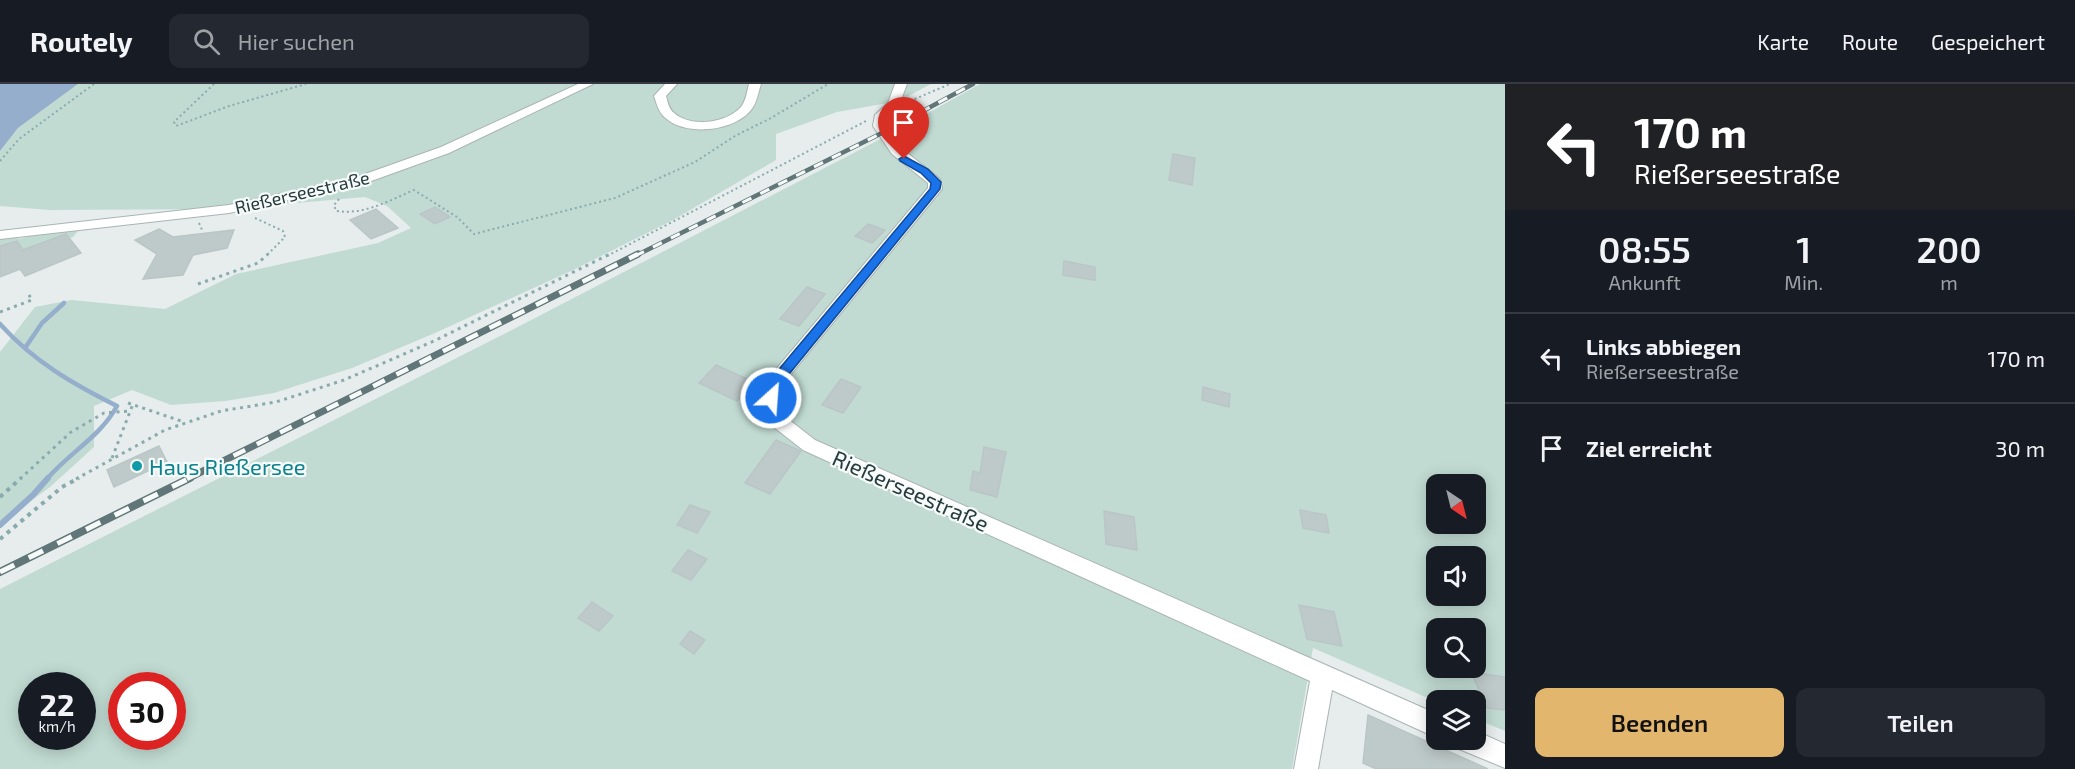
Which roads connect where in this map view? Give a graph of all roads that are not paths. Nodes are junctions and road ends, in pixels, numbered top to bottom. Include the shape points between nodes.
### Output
1 (587, 84) edge
2 (670, 84) edge
3 (755, 84) edge
4 (901, 84) edge
5 (0, 235) edge
6 (1323, 675) junction
7 (1426, 721) edge
8 (1486, 748) edge
9 (1505, 756) edge
10 (1306, 769) edge

1 - 5 street, Rießerseestraße via 445,150 349,183 230,209
2 - 3 street via 660,96 661,109 669,117 702,126 734,120 748,108
4 - 6 street, Rießerseestraße via 893,105 881,115 879,126 904,159 936,182 935,189 784,371 771,398 781,423 809,445
6 - 7 street, Rießerseestraße
6 - 10 street
8 - 9 street

